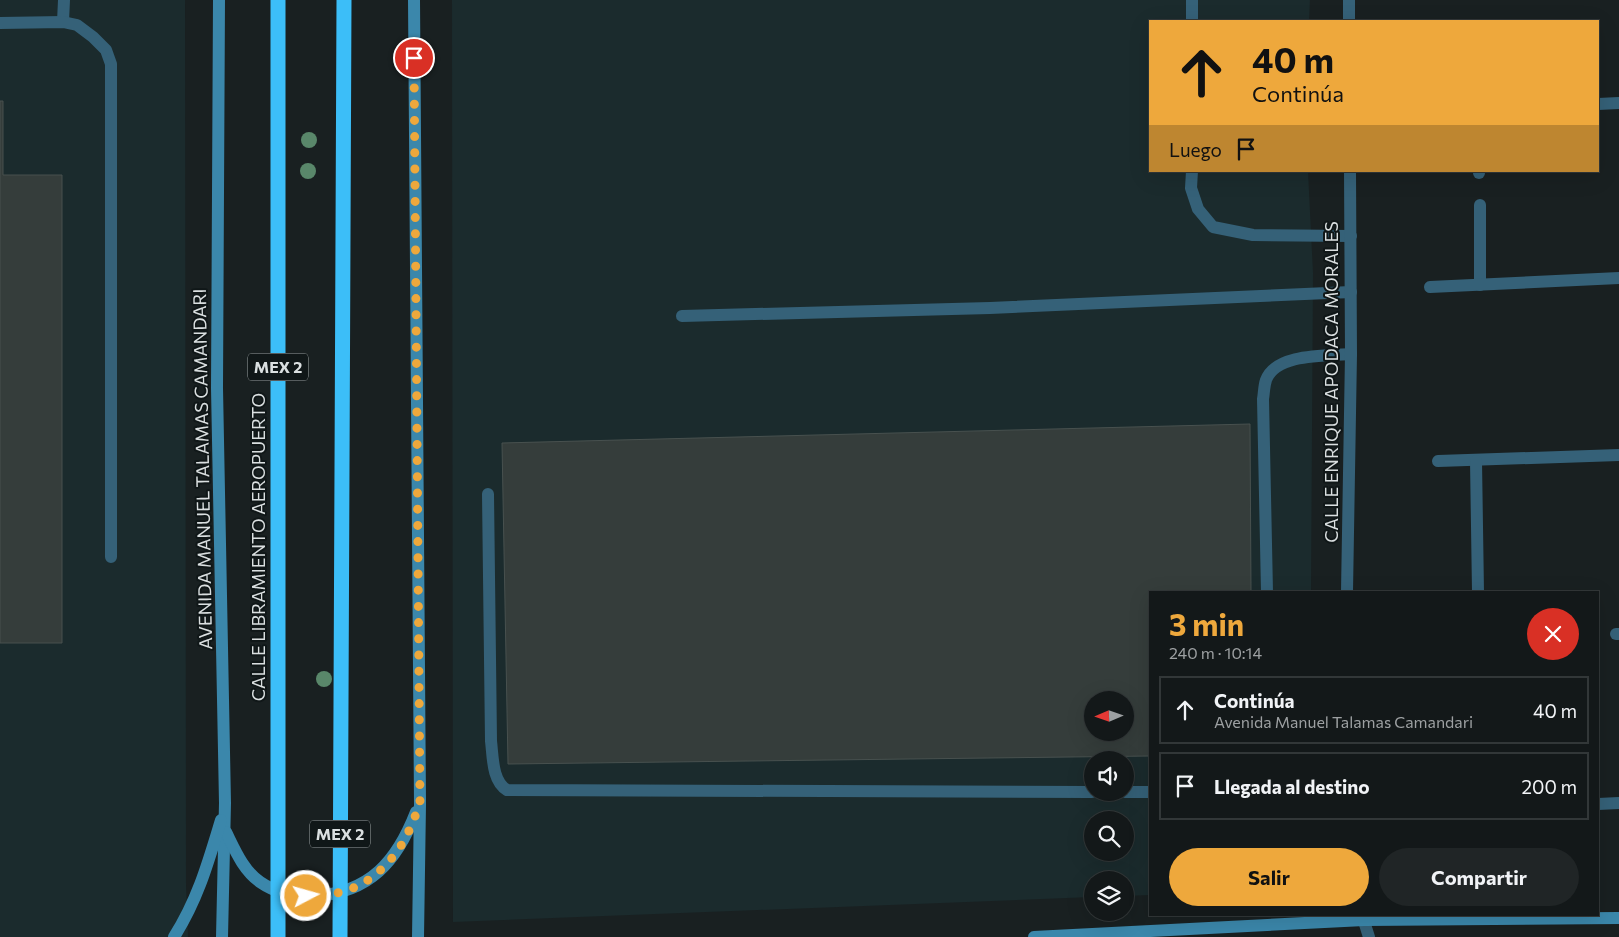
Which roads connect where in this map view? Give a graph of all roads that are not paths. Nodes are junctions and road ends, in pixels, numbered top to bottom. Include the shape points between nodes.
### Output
1 (64, 0) edge
2 (219, 0) edge
3 (278, 0) edge
4 (344, 0) edge
5 (414, 0) edge
6 (1192, 0) edge
7 (1349, 0) edge
8 (1192, 20) edge
9 (1349, 20) edge
10 (63, 22) junction
11 (0, 23) edge
12 (1619, 103) edge
13 (1599, 104) edge
14 (1192, 172) edge
15 (1350, 172) edge
16 (1480, 205) dead end
17 (1351, 236) junction
18 (1619, 278) edge
19 (1480, 285) junction
20 (1430, 287) dead end
21 (1351, 292) junction
22 (682, 316) dead end
23 (1351, 354) junction
24 (1619, 455) edge
25 (1438, 461) dead end
26 (1476, 461) junction
27 (488, 494) dead end
28 (111, 557) dead end
29 (1267, 591) edge
30 (1347, 591) edge
31 (1478, 591) edge
32 (1084, 792) edge
33 (1134, 792) edge
34 (1149, 792) edge
35 (1619, 803) edge
36 (225, 804) junction
37 (420, 804) junction
38 (1599, 804) edge
39 (225, 830) junction
40 (1363, 918) edge
41 (1619, 918) edge
42 (174, 937) edge
43 (222, 937) edge
44 (278, 937) edge
45 (340, 937) edge
46 (418, 937) edge
47 (1034, 937) edge
48 (1369, 937) edge

1 - 10 street
2 - 36 main road, AVENIDA MANUEL TALAMAS CAMANDARI via 218,388
3 - 44 highway, CALLE LIBRAMIENTO AEROPUERTO / MEX 2
4 - 45 highway, MEX 2
5 - 37 main road
6 - 8 street
7 - 9 street
10 - 11 street
10 - 28 street via 77,25 93,37 106,50 111,64
12 - 13 street
14 - 17 street via 1192,188 1198,209 1213,227 1253,235
15 - 17 street, CALLE ENRIQUE APODACA MORALES
16 - 19 street
17 - 21 street, CALLE ENRIQUE APODACA MORALES
18 - 19 street
19 - 20 street
21 - 22 street via 990,308
21 - 23 street, CALLE ENRIQUE APODACA MORALES
23 - 29 street via 1291,359 1276,367 1266,378 1263,399
23 - 30 street, CALLE ENRIQUE APODACA MORALES
24 - 26 street
25 - 26 street
26 - 31 street
27 - 32 street via 491,741 496,777 501,787 507,790
33 - 34 street
35 - 38 street
36 - 39 main road, AVENIDA MANUEL TALAMAS CAMANDARI
36 - 42 main road via 207,869 186,918
37 - 39 main road via 408,834 383,867 364,883 321,896 292,895 275,891 259,882 239,858
37 - 46 main road
39 - 43 main road, AVENIDA MANUEL TALAMAS CAMANDARI
40 - 41 main road
40 - 47 main road
40 - 48 street

